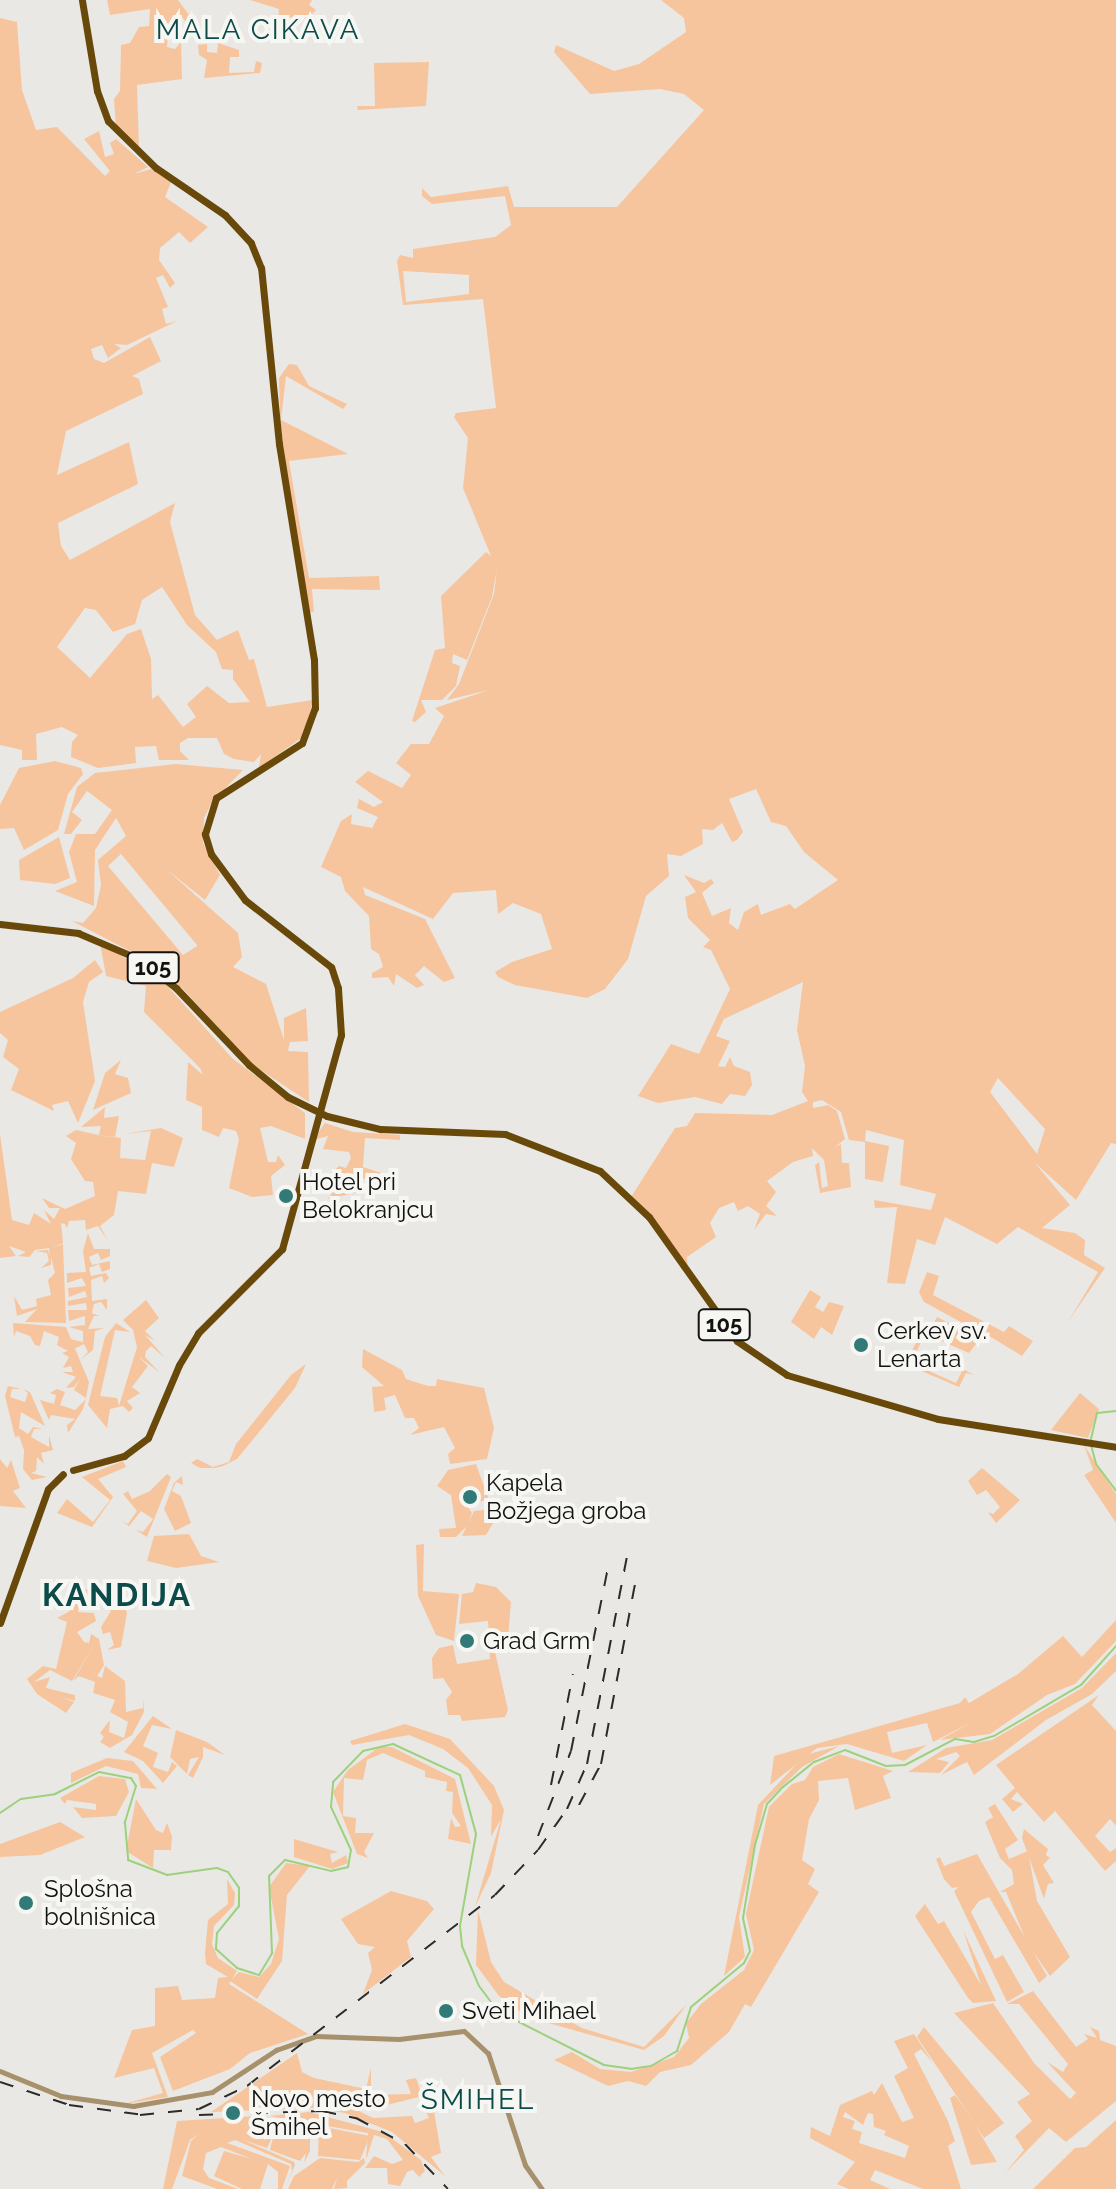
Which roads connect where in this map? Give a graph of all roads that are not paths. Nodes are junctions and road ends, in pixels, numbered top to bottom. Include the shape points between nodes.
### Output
1 (82, 0) edge
2 (0, 924) edge
3 (317, 1112) junction
4 (1116, 1447) edge
5 (0, 1623) edge
6 (0, 2071) edge
7 (542, 2189) edge

1 - 3 main road via 101,106 116,133 213,205 251,243 264,282 316,691 312,723 302,743 216,798 205,834 237,892 316,951 335,977 341,1035
2 - 3 main road, 105 via 78,933 130,953 176,988 249,1065
3 - 4 main road, 105 via 374,1129 505,1134 563,1153 610,1178 640,1207 715,1314 765,1363 828,1390 938,1419
3 - 5 main road via 279,1254 198,1333 148,1438 124,1456 73,1470 71,1476 63,1474 48,1489
6 - 7 street via 28,2086 103,2106 133,2106 212,2092 304,2038 399,2039 468,2032 481,2043 498,2079 525,2165

